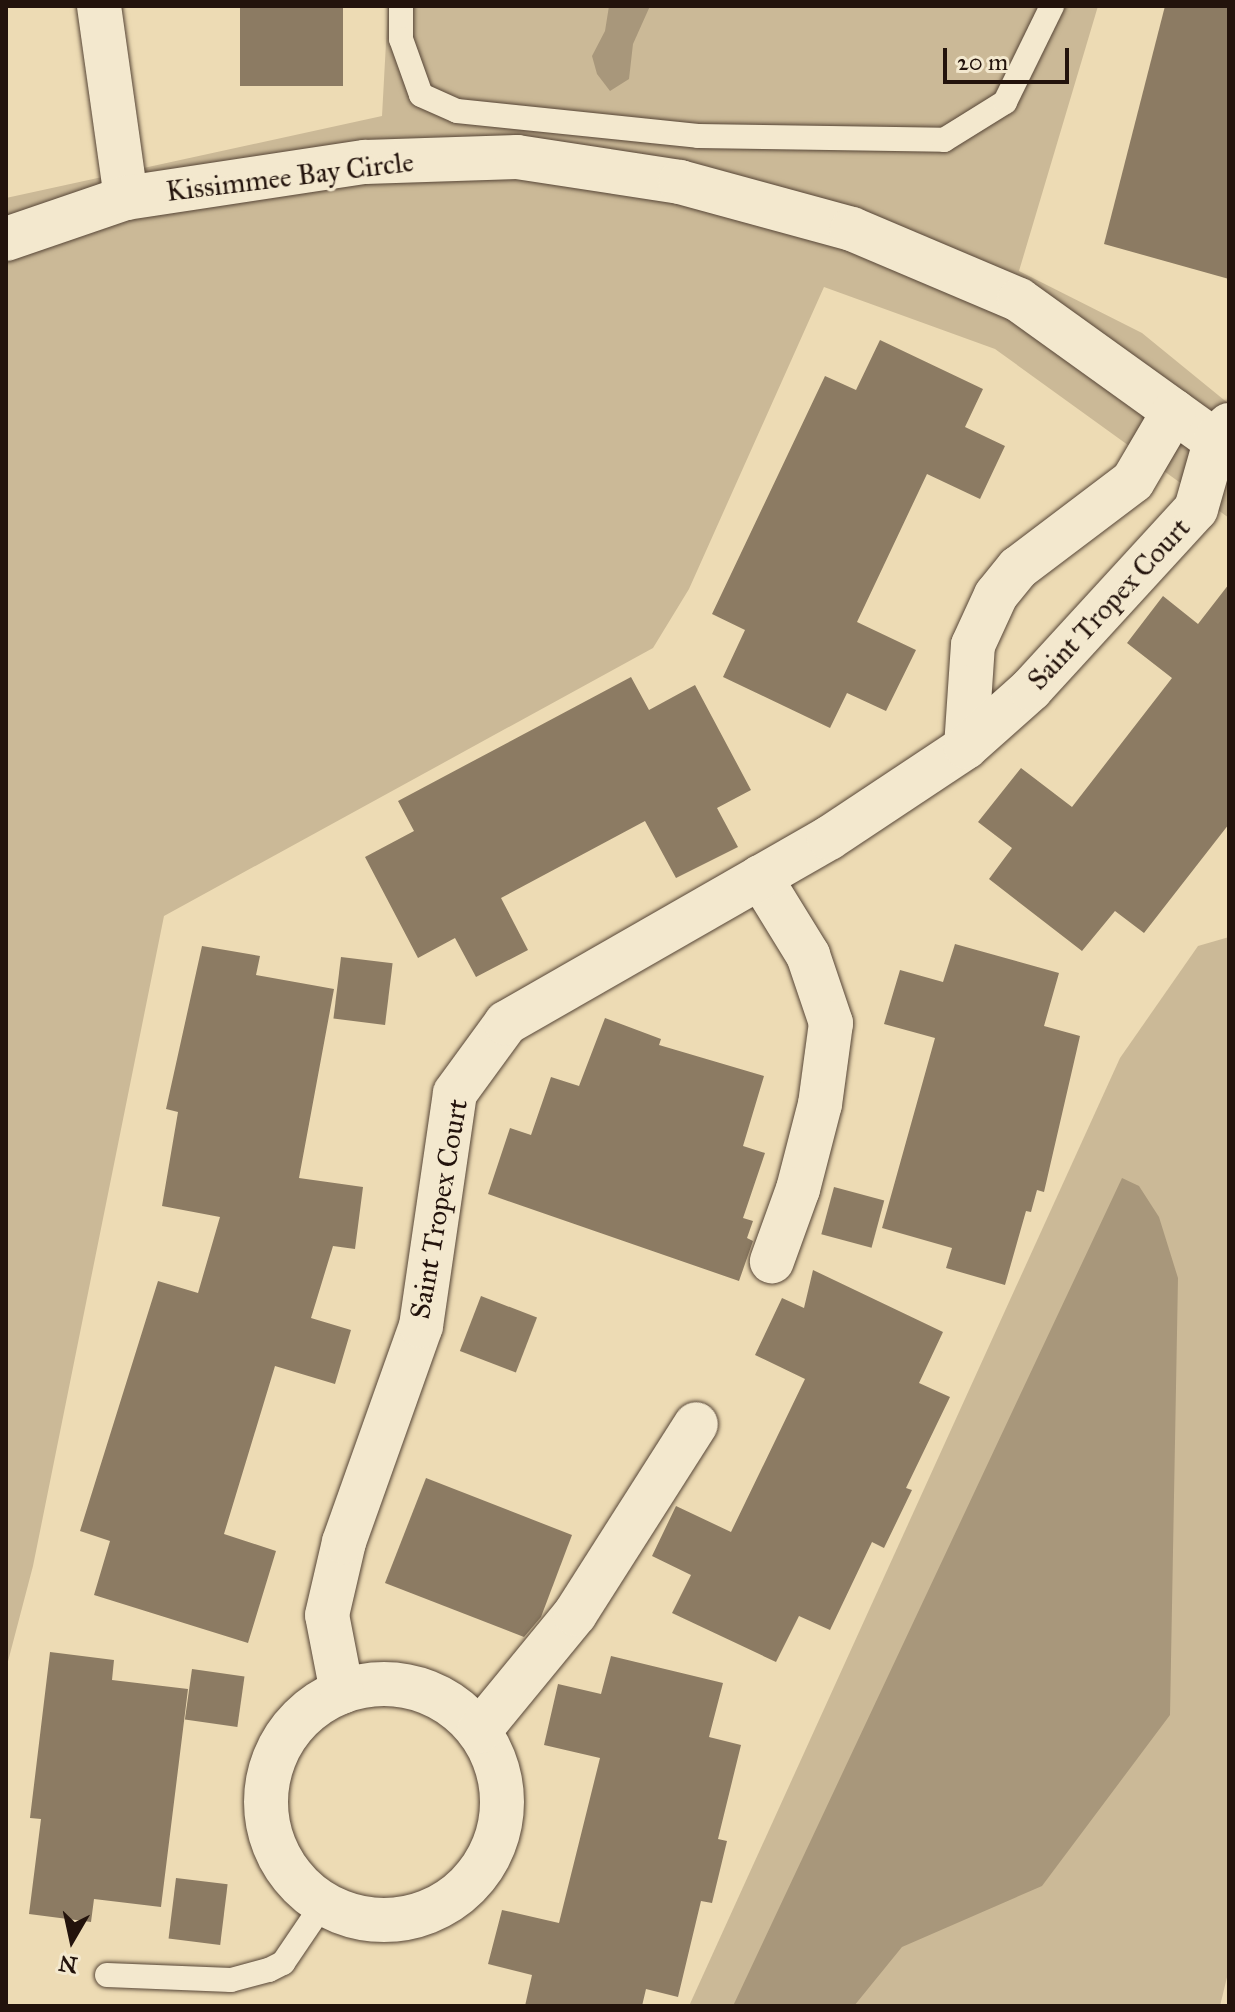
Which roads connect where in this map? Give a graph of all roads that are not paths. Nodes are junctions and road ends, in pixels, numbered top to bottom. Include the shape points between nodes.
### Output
1 (99, 6) edge
2 (401, 6) edge
3 (1052, 6) edge
4 (126, 198) junction
5 (6, 239) edge
6 (1174, 411) junction
7 (1225, 438) edge
8 (966, 747) junction
9 (760, 877) junction
10 (772, 1261) dead end
11 (696, 1424) dead end
12 (342, 1692) junction
13 (479, 1731) junction
14 (323, 1904) junction
15 (107, 1975) dead end

1 - 4 street
2 - 3 lane via 401,39 421,95 457,111 698,136 944,140 1005,102
4 - 5 street, Kissimmee Bay Circle
4 - 6 street, Kissimmee Bay Circle via 395,161 517,157 680,182 852,229 1019,300
6 - 7 street, Kissimmee Bay Circle
6 - 8 street via 1133,481 1018,568 996,595 973,645
7 - 8 street, Saint Tropex Court via 1196,509 1031,689
8 - 9 street, Saint Tropex Court
9 - 10 street via 808,955 831,1023 820,1104
9 - 12 street, Saint Tropex Court via 506,1023 455,1093 421,1326 344,1542 327,1615
11 - 13 street via 575,1614
12 - 13 street via 379,1684 417,1689 451,1705
12 - 14 street via 309,1710 283,1738 269,1773 265,1811 280,1858 294,1879
13 - 14 street via 497,1768 502,1807 494,1848 472,1882 440,1907 401,1920 360,1918
14 - 15 lane via 283,1963 269,1970 231,1980

